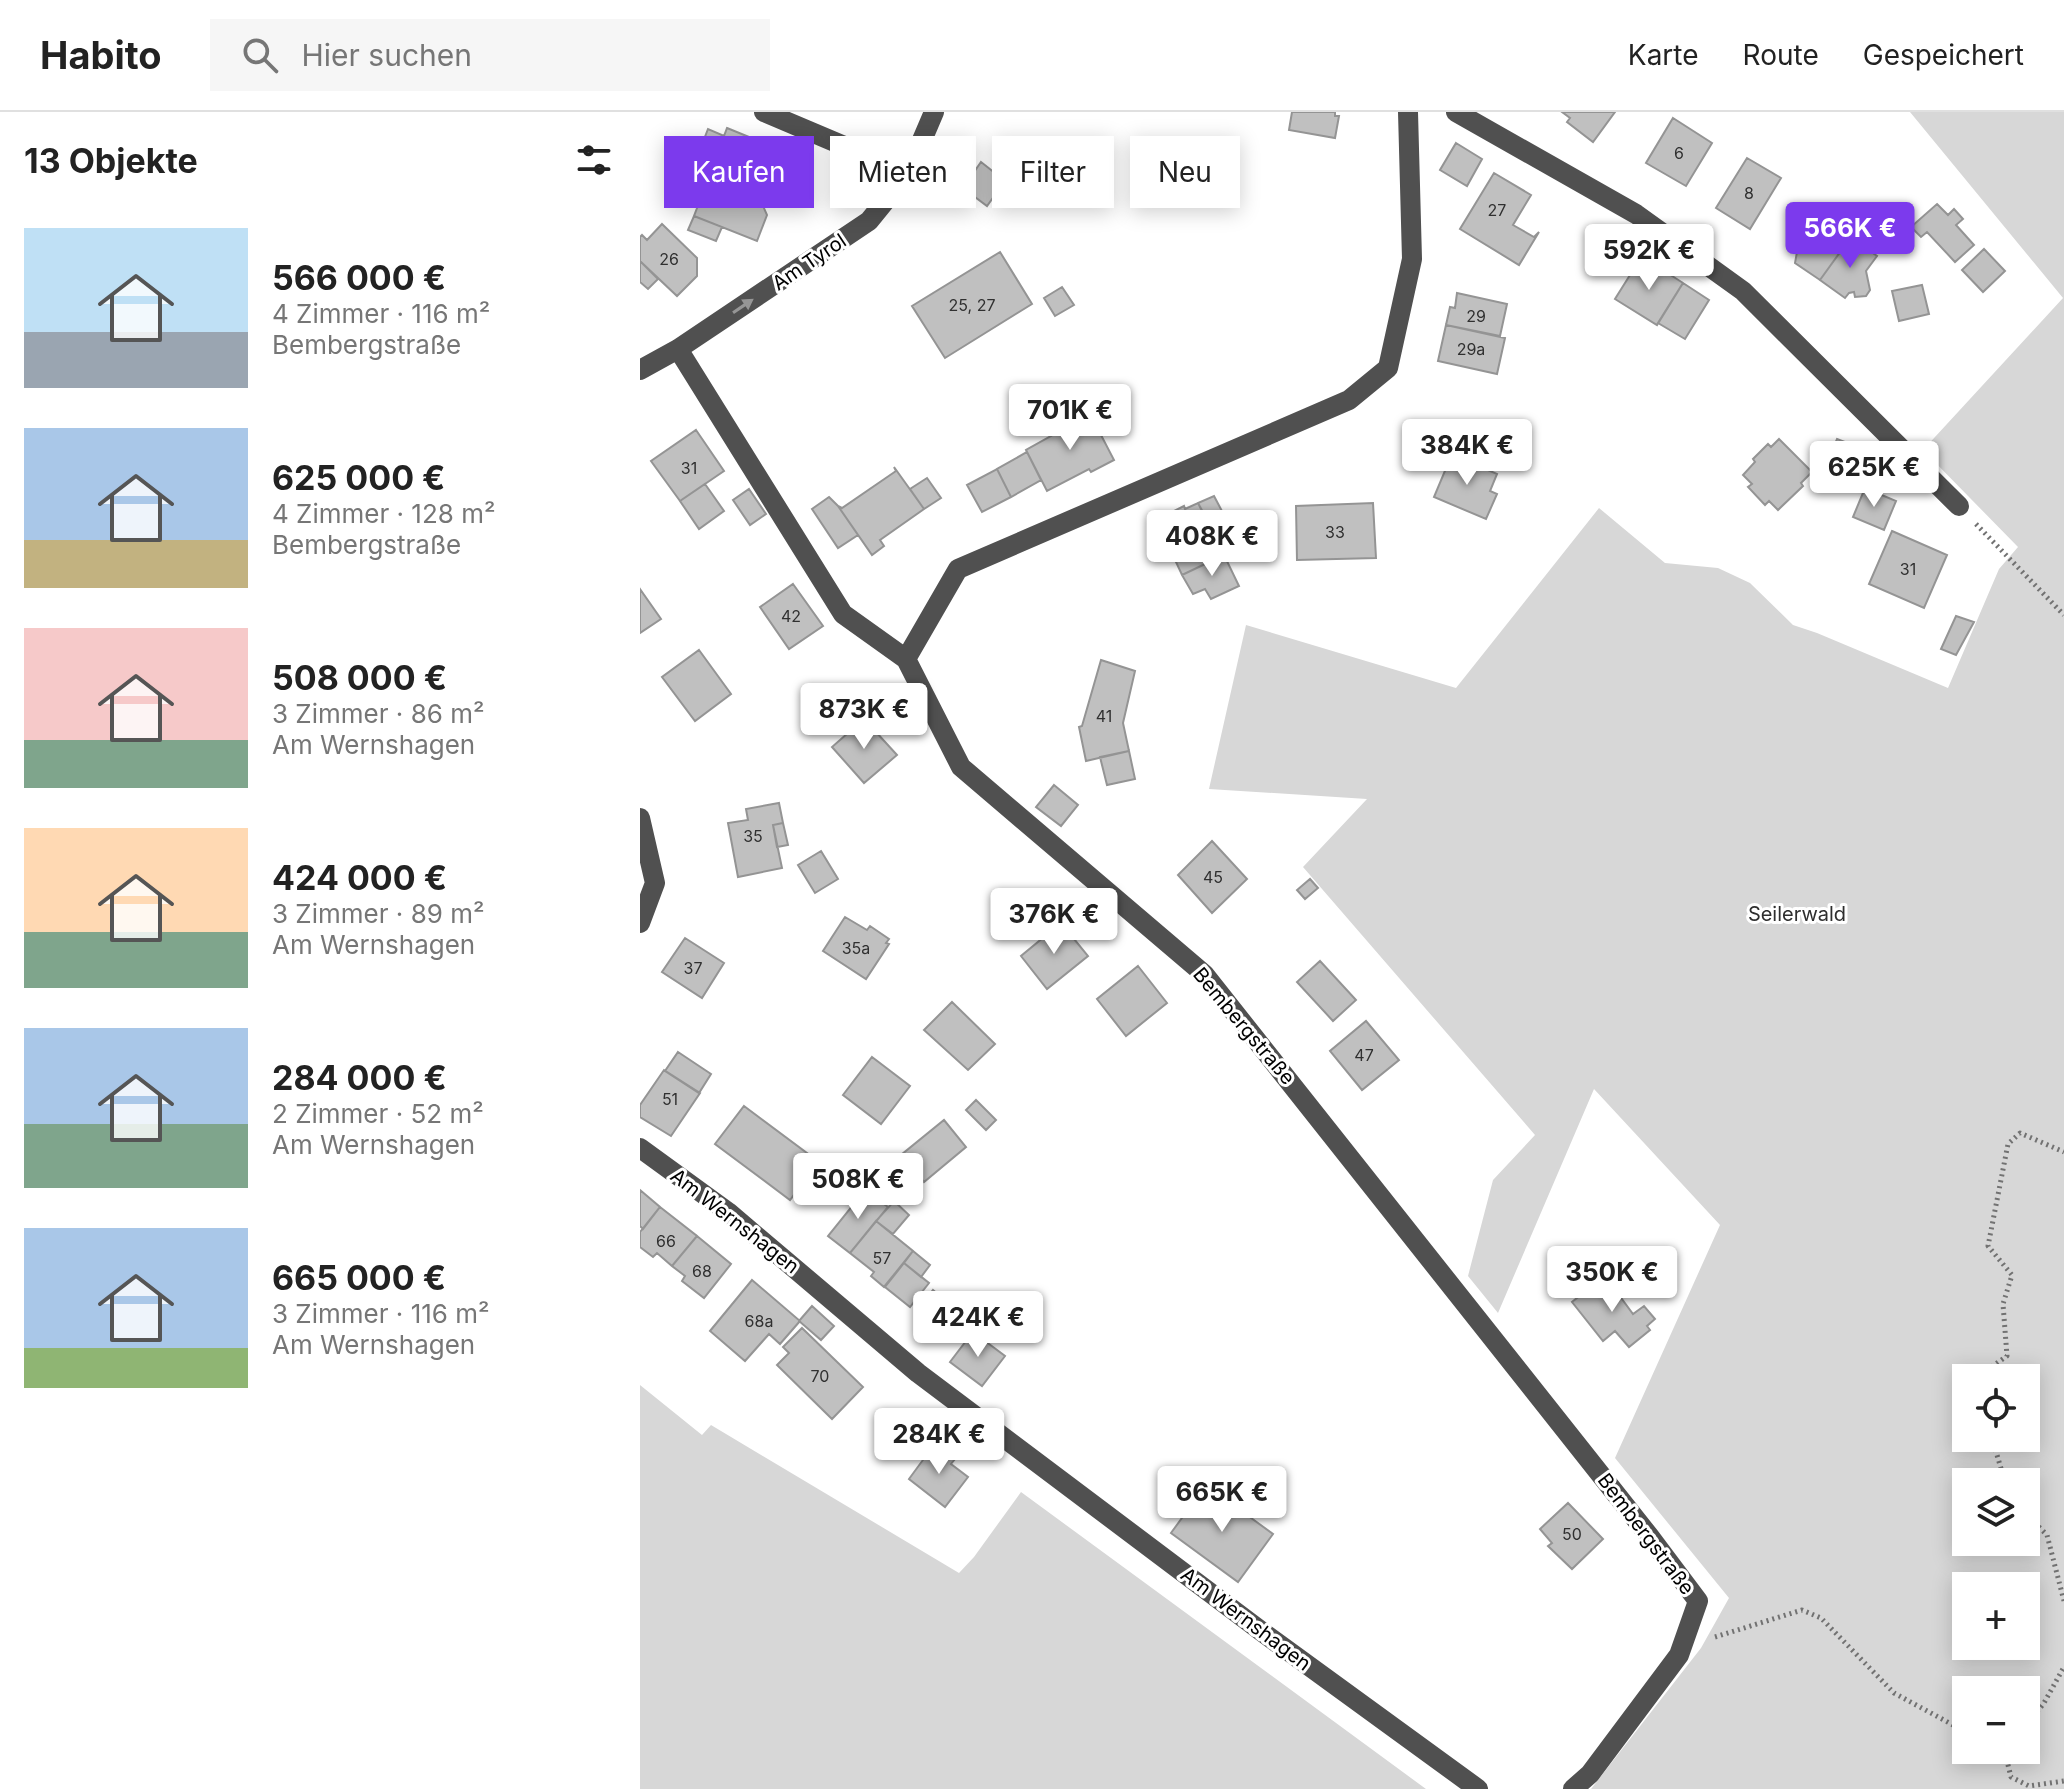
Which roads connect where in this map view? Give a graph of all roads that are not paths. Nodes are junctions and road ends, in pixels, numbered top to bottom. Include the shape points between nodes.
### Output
1 (764, 112) edge
2 (934, 112) edge
3 (1408, 112) edge
4 (1456, 112) edge
5 (924, 136) edge
6 (830, 140) edge
7 (880, 208) edge
8 (678, 349) junction
9 (640, 370) edge
10 (1959, 506) road end
11 (906, 659) junction
12 (640, 818) edge
13 (640, 923) edge
14 (640, 1148) edge
15 (1478, 1789) edge
16 (1573, 1789) edge

1 - 6 street
2 - 5 street, Am Tyrol
3 - 11 street via 1412,259 1388,368 1349,400 958,569
4 - 10 street via 1636,214 1743,291
8 -> 7 street, Am Tyrol via 869,221
8 - 9 street, Am Tyrol
8 - 11 street via 843,614
11 - 16 street, Bembergstraße via 961,767 1204,974 1698,1601 1679,1655 1590,1774
12 - 13 street via 655,883
14 - 15 street, Am Wernshagen via 728,1212 918,1373

